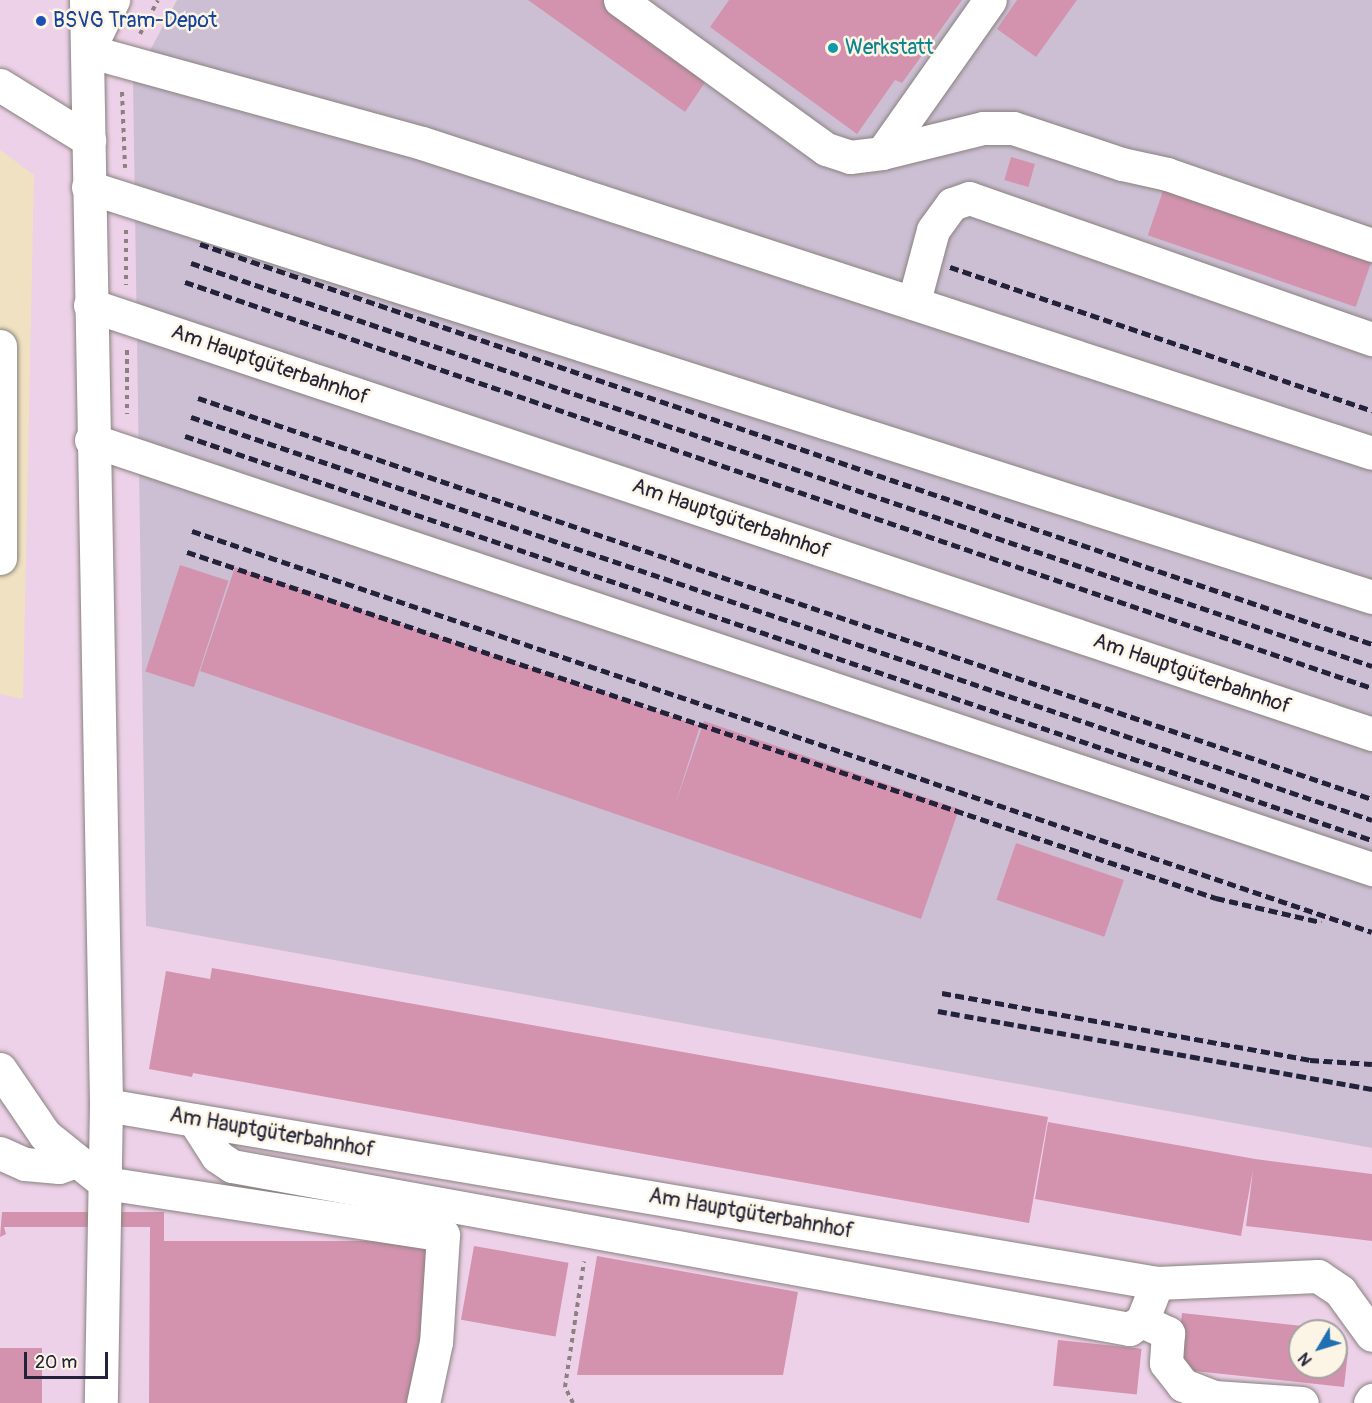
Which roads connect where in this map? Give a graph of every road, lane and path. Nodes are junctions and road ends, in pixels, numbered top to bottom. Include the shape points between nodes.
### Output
1 (86, 0) edge
2 (114, 0) edge
3 (158, 0) edge
4 (620, 0) edge
5 (990, 0) edge
6 (136, 42) dead end
7 (88, 51) junction
8 (0, 85) edge
9 (89, 140) junction
10 (882, 153) junction
11 (88, 187) junction
12 (1372, 245) edge
13 (914, 301) junction
14 (90, 305) junction
15 (1372, 339) edge
16 (0, 347) edge
17 (92, 440) junction
18 (0, 449) edge
19 (1372, 453) edge
20 (0, 558) edge
21 (1372, 597) edge
22 (1372, 734) edge
23 (1372, 870) edge
24 (0, 1069) edge
25 (106, 1105) junction
26 (194, 1120) junction
27 (0, 1153) edge
28 (76, 1161) junction
29 (105, 1183) junction
30 (589, 1230) junction
31 (1157, 1283) junction
32 (1142, 1321) junction
33 (1372, 1335) edge
34 (101, 1403) edge
35 (423, 1403) edge
36 (573, 1403) edge
37 (1302, 1403) edge

1 - 7 street
2 - 7 street
3 - 6 path
4 - 10 street via 831,152 850,157
5 - 10 street
7 - 9 street
7 - 13 street via 422,143
8 - 9 street
9 - 11 street
10 - 12 street via 983,128 1013,128 1122,164 1167,174
11 - 14 street
11 - 21 street
13 - 15 street via 933,230 952,204 969,198
13 - 19 street
14 - 17 street
14 - 22 street, Am Hauptgüterbahnhof
16 - 18 street
17 - 23 street
17 - 25 street
18 - 20 street
24 - 28 street via 45,1135
25 - 26 street, Am Hauptgüterbahnhof
25 - 29 street
26 - 30 street via 217,1156 232,1166
26 - 31 street, Am Hauptgüterbahnhof
27 - 28 street via 25,1164 59,1167
28 - 29 street
29 - 34 street
29 - 35 street via 443,1235 436,1341
30 - 32 street via 1129,1329
30 - 36 path via 565,1387
31 - 32 street
31 - 33 street, Am Hauptgüterbahnhof via 1318,1276 1340,1292
32 - 37 street via 1167,1333 1166,1363 1183,1385 1214,1397

